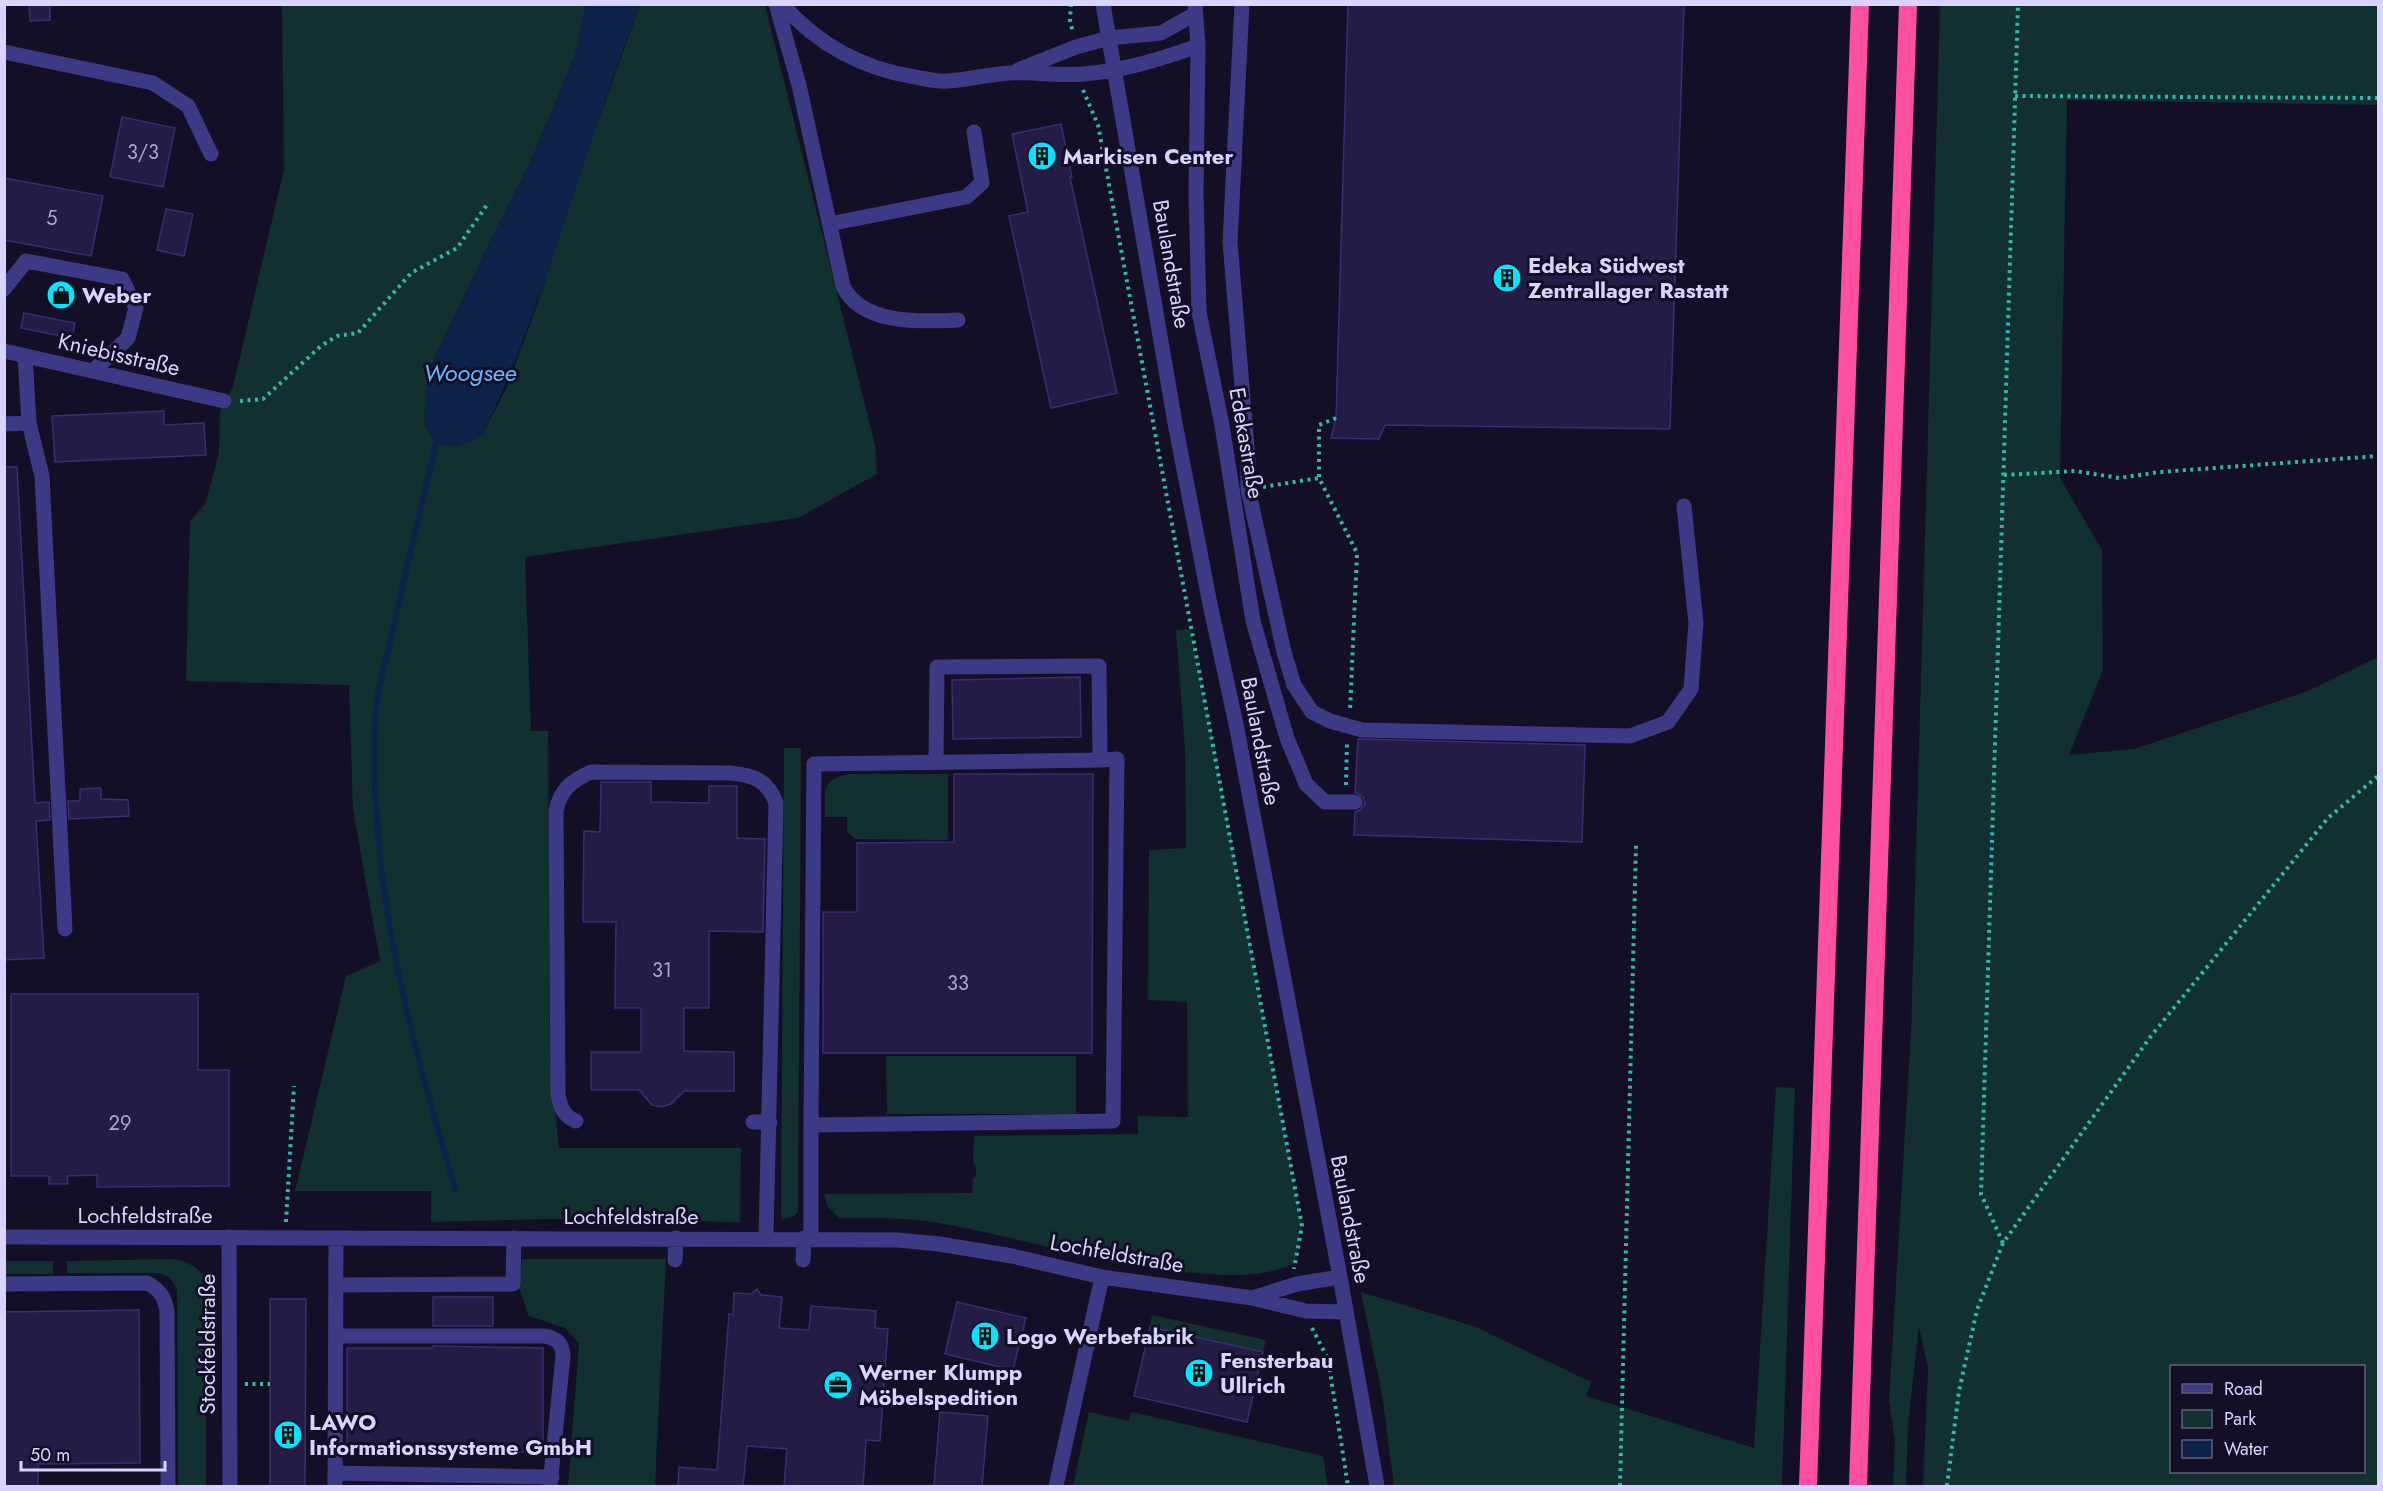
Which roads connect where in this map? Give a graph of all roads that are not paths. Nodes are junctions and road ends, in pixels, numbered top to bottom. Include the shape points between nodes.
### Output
1 (776, 4) edge
2 (782, 4) edge
3 (1103, 4) edge
4 (1242, 4) edge
5 (1860, 4) edge
6 (1908, 4) edge
7 (1195, 9) edge
8 (1109, 38) junction
9 (1198, 46) junction
10 (4, 52) edge
11 (1115, 70) junction
12 (1009, 73) junction
13 (974, 132) dead end
14 (211, 154) dead end
15 (830, 224) junction
16 (4, 289) edge
17 (958, 320) dead end
18 (4, 351) edge
19 (25, 356) junction
20 (93, 371) junction
21 (224, 401) road end
22 (29, 423) junction
23 (4, 424) edge
24 (1684, 506) dead end
25 (1100, 760) junction
26 (936, 763) junction
27 (1355, 802) dead end
28 (65, 929) dead end
29 (576, 1121) dead end
30 (753, 1122) dead end
31 (770, 1122) junction
32 (811, 1125) junction
33 (4, 1237) edge
34 (229, 1237) junction
35 (336, 1238) junction
36 (513, 1238) junction
37 (676, 1238) junction
38 (766, 1238) junction
39 (807, 1238) junction
40 (675, 1260) dead end
41 (803, 1260) dead end
42 (1102, 1277) junction
43 (1340, 1277) junction
44 (4, 1284) edge
45 (336, 1285) junction
46 (1252, 1298) junction
47 (1346, 1312) junction
48 (336, 1336) junction
49 (335, 1480) edge
50 (551, 1482) edge
51 (168, 1486) edge
52 (230, 1486) edge
53 (1056, 1486) edge
54 (1377, 1486) edge
55 (1808, 1486) edge
56 (1858, 1486) edge

1 - 15 street via 799,85
2 - 12 street via 826,44 857,62 892,74 944,81
3 - 8 street, Baulandstraße
4 - 24 street via 1230,242 1248,489 1284,652 1294,685 1312,712 1362,730 1630,736 1668,722 1692,689 1696,622
5 - 55 highway
6 - 56 highway
7 - 8 street, Edekastraße via 1161,33
7 - 9 street, Edekastraße
8 - 11 street, Baulandstraße
8 - 12 street, Edekastraße
9 - 11 street
9 - 27 street, Edekastraße via 1199,312 1254,621 1287,738 1306,783 1325,802
10 - 14 street via 153,83 188,106
11 - 12 street via 1082,74
11 - 43 street, Baulandstraße via 1209,604 1237,729
13 - 15 street via 981,183 966,197
15 - 17 street via 843,286 849,298 863,309 914,322
16 - 20 street via 26,261 122,279 136,308 128,338
18 - 19 street, Kniebisstraße
19 - 20 street, Kniebisstraße
19 - 22 street
20 - 21 street, Kniebisstraße
22 - 23 street
22 - 28 street via 42,476
25 - 26 street
25 - 26 street via 1099,666 938,667
25 - 32 street via 1117,759 1113,1121
26 - 32 street via 814,764
29 - 31 street via 561,1108 558,1094 556,811 565,788 591,772 748,775 772,790 776,803
30 - 31 street
31 - 38 street
32 - 39 street
33 - 34 street, Lochfeldstraße
34 - 35 street, Lochfeldstraße
34 - 52 street, Stockfeldstraße
35 - 36 street, Lochfeldstraße
35 - 45 street
36 - 37 street, Lochfeldstraße
36 - 45 street via 513,1284
37 - 38 street, Lochfeldstraße
37 - 40 street
38 - 39 street, Lochfeldstraße
39 - 41 street
39 - 42 street, Lochfeldstraße via 939,1244
42 - 46 street, Lochfeldstraße
42 - 53 street
43 - 46 street, Lochfeldstraße via 1297,1284
43 - 47 street, Baulandstraße
44 - 51 street via 147,1283 158,1289 165,1298 167,1311
45 - 48 street
46 - 47 street, Lochfeldstraße via 1306,1311
47 - 54 street, Baulandstraße
48 - 49 street
48 - 50 street via 556,1339 562,1345 563,1356
49 - 50 street

